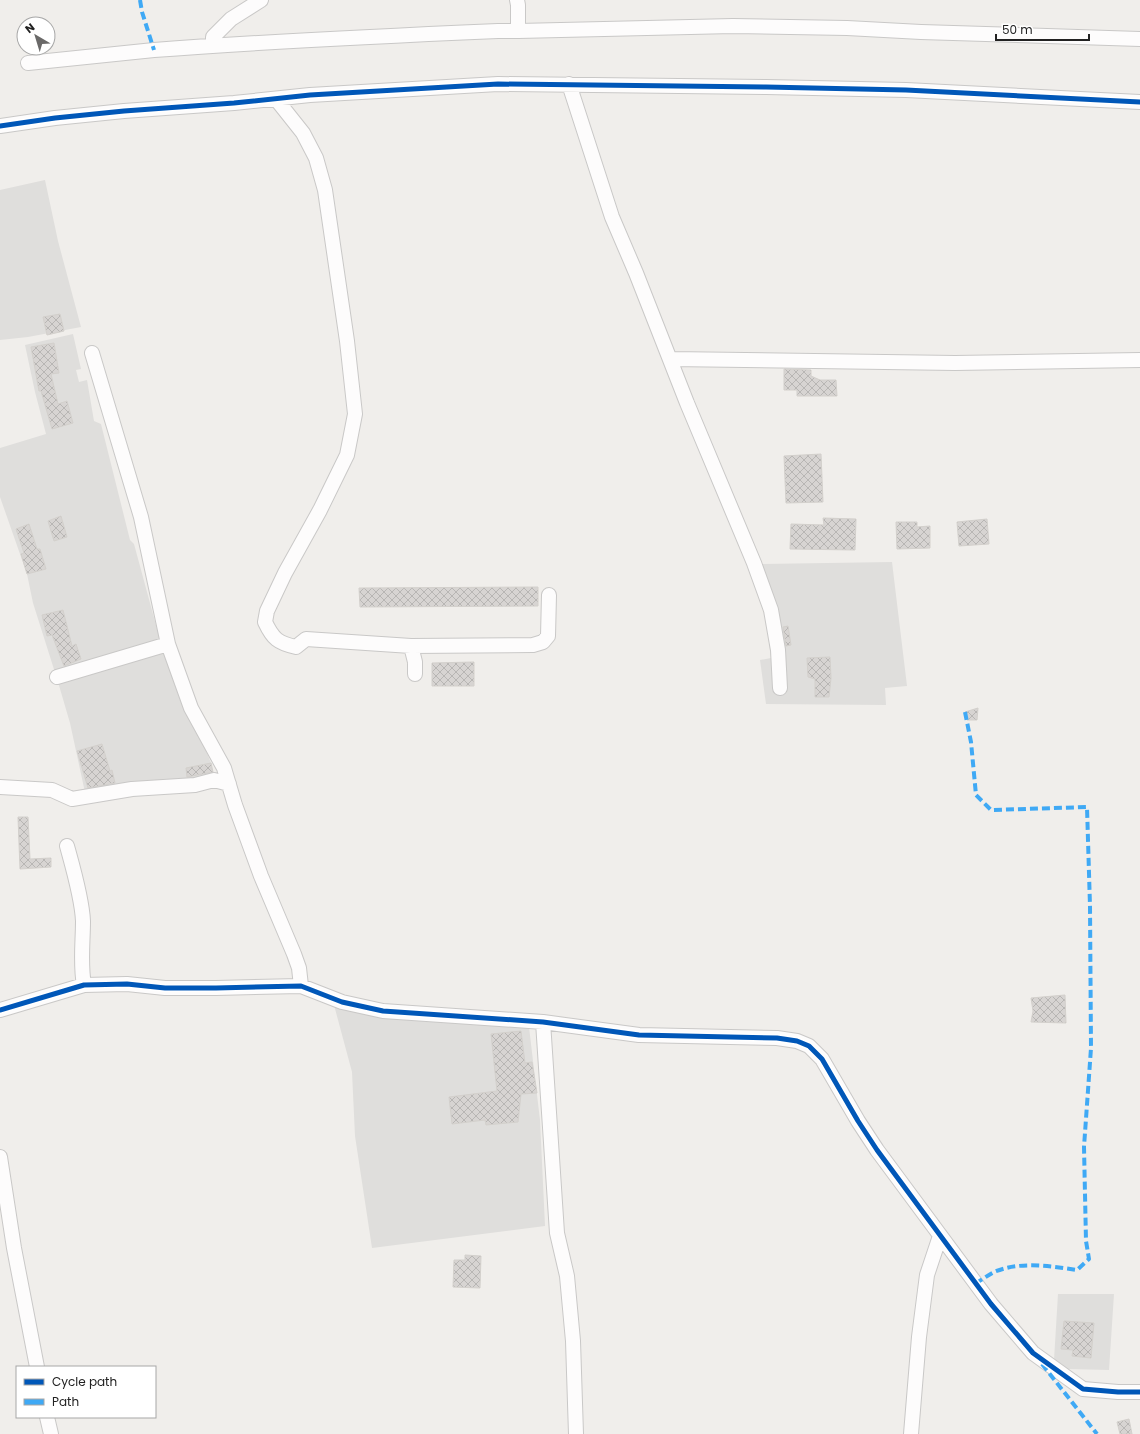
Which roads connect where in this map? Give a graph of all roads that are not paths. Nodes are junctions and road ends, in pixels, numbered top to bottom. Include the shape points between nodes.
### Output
1 (261, 0) edge
2 (517, 0) edge
3 (518, 31) junction
4 (1140, 39) edge
5 (213, 46) junction
6 (28, 63) dead end
7 (569, 84) junction
8 (276, 99) junction
9 (1140, 102) edge
10 (0, 126) edge
11 (92, 353) dead end
12 (670, 359) junction
13 (1140, 360) edge
14 (549, 595) dead end
15 (168, 644) junction
16 (411, 646) junction
17 (415, 674) dead end
18 (57, 677) dead end
19 (780, 688) dead end
20 (229, 784) junction
21 (0, 787) edge
22 (67, 846) dead end
23 (84, 985) junction
24 (301, 986) junction
25 (0, 1010) edge
26 (543, 1022) junction
27 (0, 1157) edge
28 (940, 1236) junction
29 (37, 1366) edge
30 (1140, 1392) edge
31 (47, 1418) edge
32 (51, 1434) edge
33 (576, 1434) edge
34 (911, 1434) edge

1 - 5 street via 231,19 213,37
2 - 3 street
3 - 4 street via 733,26
3 - 5 street
5 - 6 street
7 - 8 street via 498,84
7 - 9 street via 906,90
7 - 12 street via 612,217
8 - 10 street via 124,111
8 - 16 street via 303,133 316,158 325,190 355,414 347,455 285,573 267,611 265,622 276,640 296,647 306,639
11 - 15 street via 141,517
12 - 13 street via 955,363
12 - 19 street via 771,610 778,650
14 - 16 street via 548,636 543,642 533,645
15 - 18 street
15 - 20 street via 191,708 224,768
16 - 17 street
20 - 21 street via 214,780 72,799 52,790
20 - 24 street via 261,876 299,968
22 - 23 street via 82,920
23 - 24 street via 128,984 165,988
23 - 25 street
24 - 26 street via 342,1002 383,1011
26 - 28 street via 638,1035 778,1038 809,1046 822,1059 877,1150
26 - 33 street via 557,1233 568,1276
27 - 29 street
28 - 30 street via 991,1304 1034,1353 1083,1389
28 - 34 street via 927,1275
31 - 32 street

